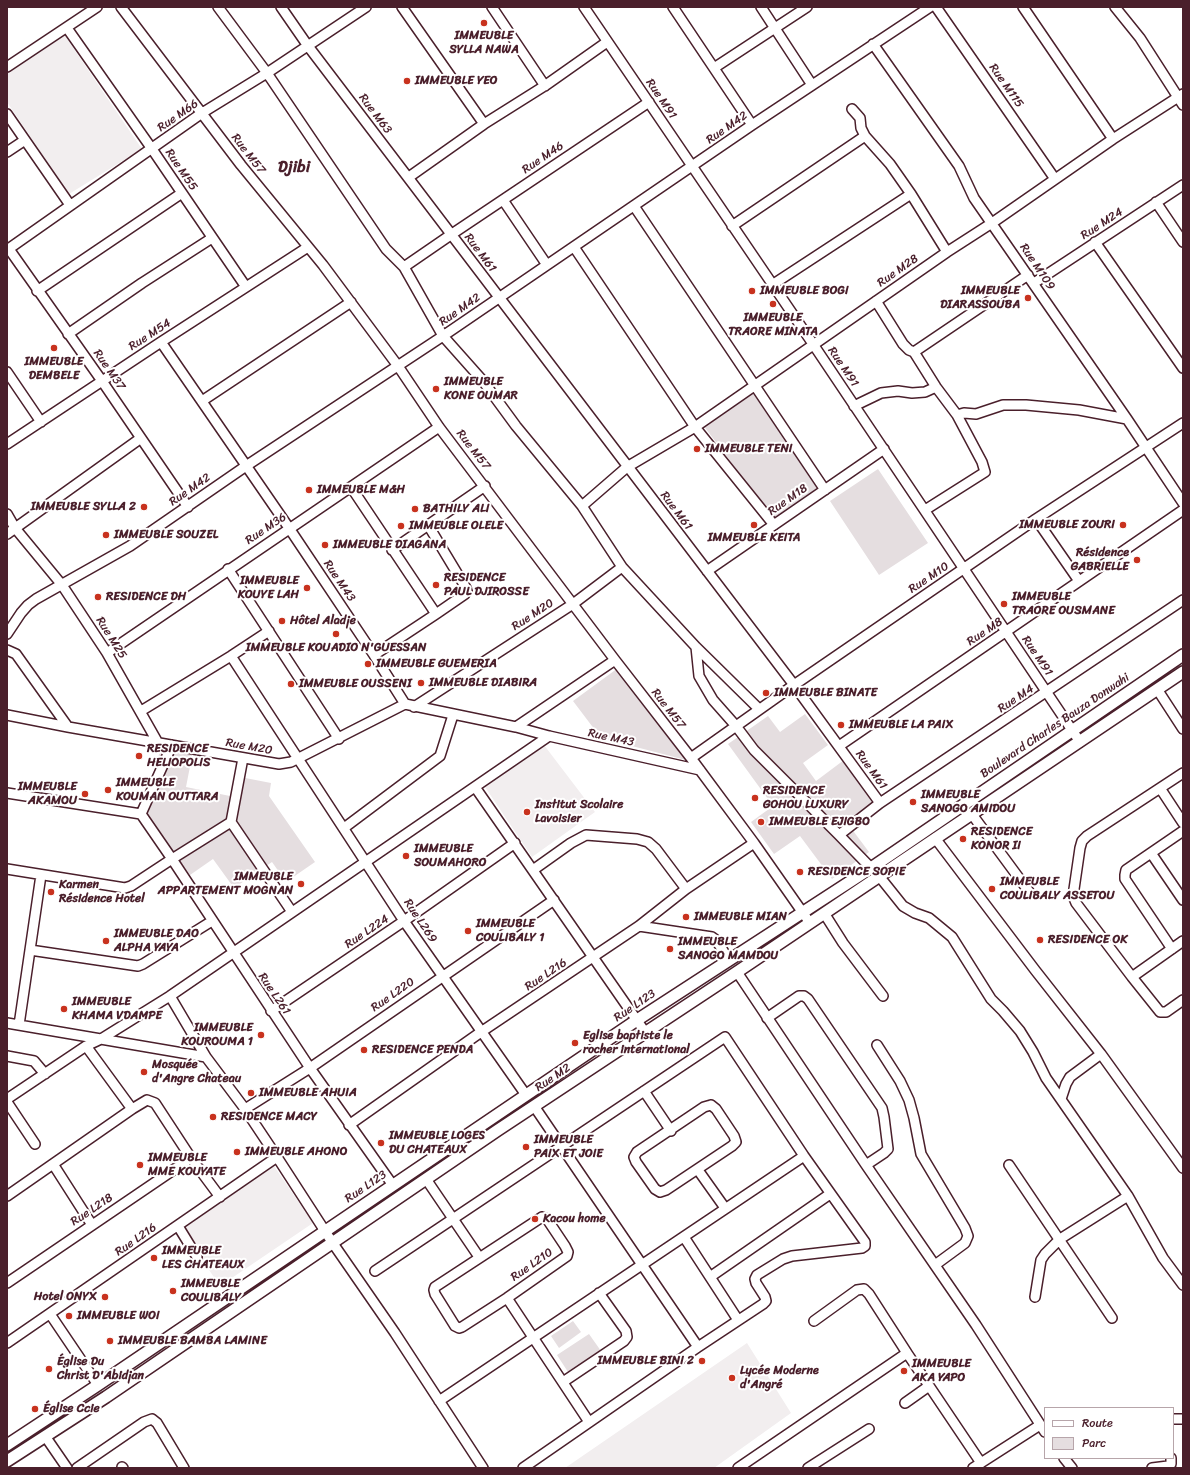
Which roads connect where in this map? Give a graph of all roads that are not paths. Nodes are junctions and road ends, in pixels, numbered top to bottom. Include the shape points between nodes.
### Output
1 (97, 7) edge
2 (121, 7) edge
3 (218, 7) edge
4 (281, 7) edge
5 (366, 7) edge
6 (402, 7) edge
7 (492, 7) edge
8 (584, 7) edge
9 (673, 7) edge
10 (761, 7) edge
11 (807, 7) edge
12 (930, 7) edge
13 (936, 7) edge
14 (1023, 7) edge
15 (1115, 7) edge
16 (67, 28) junction
17 (774, 28) junction
18 (607, 42) junction
19 (873, 44) junction
20 (308, 46) junction
21 (7, 67) edge
22 (714, 68) junction
23 (267, 73) junction
24 (812, 85) junction
25 (545, 86) junction
26 (1180, 96) edge
27 (648, 102) junction
28 (1183, 106) edge
29 (852, 109) dead end
30 (202, 113) junction
31 (7, 114) edge
32 (484, 124) junction
33 (752, 125) junction
34 (865, 136) junction
35 (1114, 139) junction
36 (25, 140) junction
37 (152, 149) junction
38 (7, 152) edge
39 (692, 167) junction
40 (409, 177) junction
41 (1056, 179) junction
42 (1183, 185) edge
43 (182, 193) junction
44 (911, 194) junction
45 (503, 200) junction
46 (1156, 202) junction
47 (70, 205) junction
48 (634, 206) junction
49 (992, 223) junction
50 (732, 226) junction
51 (452, 234) junction
52 (212, 238) junction
53 (1095, 242) junction
54 (1183, 242) edge
55 (308, 247) junction
56 (574, 247) junction
57 (8, 250) edge
58 (947, 252) junction
59 (547, 265) junction
60 (404, 267) junction
61 (1028, 275) junction
62 (1034, 283) junction
63 (772, 285) junction
64 (246, 287) junction
65 (37, 291) junction
66 (499, 298) junction
67 (876, 301) junction
68 (351, 302) junction
69 (68, 334) junction
70 (443, 336) junction
71 (161, 342) junction
72 (813, 344) junction
73 (914, 352) junction
74 (398, 366) junction
75 (1183, 368) edge
76 (7, 372) edge
77 (102, 381) junction
78 (754, 385) junction
79 (936, 387) junction
80 (202, 401) junction
81 (854, 406) junction
82 (957, 415) junction
83 (1127, 419) junction
84 (41, 422) junction
85 (1183, 423) edge
86 (439, 427) junction
87 (695, 427) junction
88 (141, 438) junction
89 (7, 444) edge
90 (1145, 448) junction
91 (884, 449) junction
92 (246, 466) junction
93 (627, 467) junction
94 (485, 486) junction
95 (351, 487) junction
96 (825, 490) junction
97 (1183, 504) edge
98 (582, 506) junction
99 (188, 507) junction
100 (925, 510) junction
101 (1183, 510) edge
102 (7, 514) edge
103 (1036, 519) junction
104 (774, 525) junction
105 (428, 526) junction
106 (15, 528) junction
107 (289, 528) junction
108 (7, 534) edge
109 (392, 550) junction
110 (622, 567) junction
111 (964, 568) junction
112 (228, 569) junction
113 (707, 571) junction
114 (1079, 581) junction
115 (62, 585) junction
116 (1183, 600) edge
117 (573, 604) junction
118 (436, 614) junction
119 (270, 631) junction
120 (1006, 632) junction
121 (7, 634) edge
122 (696, 647) junction
123 (7, 650) edge
124 (107, 653) junction
125 (374, 655) junction
126 (1183, 655) edge
127 (231, 656) junction
128 (615, 660) junction
129 (1183, 672) edge
130 (794, 685) junction
131 (1157, 689) junction
132 (1047, 693) junction
133 (405, 704) junction
134 (414, 706) junction
135 (759, 709) junction
136 (141, 711) junction
137 (7, 715) edge
138 (453, 715) junction
139 (736, 726) junction
140 (516, 727) junction
141 (68, 728) junction
142 (1183, 729) edge
143 (1072, 730) junction
144 (549, 736) junction
145 (339, 739) junction
146 (1080, 742) junction
147 (158, 743) junction
148 (172, 745) junction
149 (839, 746) junction
150 (243, 758) junction
151 (691, 758) junction
152 (298, 759) junction
153 (700, 770) junction
154 (1183, 773) edge
155 (475, 787) junction
156 (1160, 788) junction
157 (7, 793) edge
158 (880, 803) junction
159 (971, 813) junction
160 (141, 814) junction
161 (231, 822) junction
162 (1183, 823) edge
163 (344, 828) junction
164 (1183, 831) edge
165 (839, 835) junction
166 (935, 838) junction
167 (514, 843) junction
168 (754, 843) junction
169 (1151, 852) junction
170 (172, 859) junction
171 (365, 861) junction
172 (871, 868) junction
173 (7, 869) edge
174 (533, 870) junction
175 (41, 875) junction
176 (879, 876) junction
177 (686, 889) junction
178 (1030, 893) dead end
179 (554, 900) junction
180 (1183, 900) edge
181 (292, 912) junction
182 (802, 912) junction
183 (824, 913) junction
184 (212, 921) junction
185 (404, 921) junction
186 (810, 923) junction
187 (639, 926) junction
188 (1183, 941) edge
189 (1172, 949) junction
190 (30, 950) junction
191 (233, 953) junction
192 (593, 958) junction
193 (729, 960) junction
194 (737, 972) junction
195 (442, 976) junction
196 (1132, 977) junction
197 (170, 996) junction
198 (883, 996) dead end
199 (1183, 1000) edge
200 (271, 1011) junction
201 (767, 1018) junction
202 (637, 1020) junction
203 (7, 1023) edge
204 (19, 1025) junction
205 (481, 1032) junction
206 (645, 1032) junction
207 (101, 1039) junction
208 (877, 1045) dead end
209 (86, 1046) junction
210 (1101, 1054) junction
211 (7, 1056) edge
212 (206, 1057) junction
213 (310, 1068) junction
214 (45, 1074) junction
215 (644, 1091) junction
216 (526, 1095) junction
217 (7, 1100) edge
218 (1061, 1100) junction
219 (534, 1106) junction
220 (132, 1109) junction
221 (244, 1109) junction
222 (349, 1125) junction
223 (671, 1131) junction
224 (35, 1144) dead end
225 (562, 1146) junction
226 (804, 1156) junction
227 (277, 1157) junction
228 (191, 1158) junction
229 (53, 1164) junction
230 (866, 1165) junction
231 (1009, 1165) dead end
232 (1183, 1168) edge
233 (698, 1170) junction
234 (426, 1179) junction
235 (392, 1184) junction
236 (830, 1194) junction
237 (7, 1196) edge
238 (1128, 1196) junction
239 (220, 1197) junction
240 (725, 1208) junction
241 (453, 1218) junction
242 (92, 1224) junction
243 (178, 1226) junction
244 (324, 1231) junction
245 (684, 1237) junction
246 (1060, 1239) junction
247 (332, 1242) junction
248 (198, 1257) dead end
249 (479, 1257) junction
250 (641, 1265) junction
251 (935, 1265) junction
252 (374, 1271) dead end
253 (710, 1277) junction
254 (7, 1283) edge
255 (1183, 1285) edge
256 (599, 1293) junction
257 (1035, 1297) dead end
258 (507, 1298) junction
259 (50, 1314) junction
260 (1112, 1318) dead end
261 (738, 1320) junction
262 (814, 1321) dead end
263 (533, 1337) junction
264 (8, 1339) edge
265 (698, 1346) junction
266 (907, 1353) junction
267 (563, 1382) junction
268 (98, 1385) junction
269 (929, 1386) junction
270 (439, 1401) junction
271 (905, 1403) dead end
272 (590, 1422) junction
273 (1043, 1428) edge
274 (870, 1429) dead end
275 (45, 1436) junction
276 (7, 1445) edge
277 (1065, 1459) edge
278 (1171, 1459) edge
279 (7, 1461) edge
280 (977, 1465) edge
281 (67, 1468) edge
282 (78, 1468) edge
283 (184, 1468) edge
284 (483, 1468) edge
285 (523, 1468) edge
286 (738, 1468) edge
287 (808, 1468) edge
288 (1072, 1468) edge
289 (1152, 1468) edge

1 - 16 street
2 - 30 street, Rue M57
3 - 23 street
4 - 20 street, Rue M63
5 - 20 street, Rue M66
6 - 32 street
7 - 25 street
8 - 18 street, Rue M91
9 - 22 street
10 - 17 street
11 - 17 street
12 - 19 street, Rue M42
13 - 41 street, Rue M115
14 - 35 street
15 - 26 street
16 - 21 street
16 - 37 street, Rue M55
17 - 22 street
17 - 24 street
18 - 25 street
18 - 27 street, Rue M91
19 - 24 street, Rue M42
19 - 49 street, Rue M109 via 959,166 974,198
20 - 23 street, Rue M66
20 - 40 street, Rue M63
22 - 33 street
23 - 30 street, Rue M66
23 - 60 street via 386,249
24 - 33 street, Rue M42
25 - 32 street
26 - 28 street
26 - 35 street, Rue M28
27 - 39 street, Rue M91
27 - 45 street, Rue M46
29 - 34 street via 860,118
30 - 37 street, Rue M66
30 - 55 street, Rue M57
31 - 36 street
32 - 40 street
33 - 39 street, Rue M42
34 - 44 street via 890,164
34 - 50 street
35 - 41 street, Rue M28
36 - 38 street
36 - 47 street
37 - 43 street, Rue M55
37 - 47 street, Rue M66
39 - 48 street, Rue M42
39 - 50 street, Rue M91
40 - 51 street, Rue M63
41 - 49 street, Rue M28
42 - 46 street, Rue M24
43 - 52 street, Rue M55
43 - 65 street
44 - 58 street
44 - 63 street
45 - 51 street, Rue M46
45 - 59 street
46 - 53 street, Rue M24
46 - 54 street
47 - 57 street, Rue M66
48 - 56 street, Rue M42
48 - 78 street
49 - 58 street, Rue M28
49 - 61 street, Rue M109
50 - 63 street, Rue M91
51 - 60 street, Rue M46
51 - 66 street, Rue M61
52 - 64 street, Rue M55
52 - 69 street
53 - 62 street, Rue M24
53 - 75 street
55 - 64 street, Rue M54
55 - 68 street, Rue M57
56 - 59 street, Rue M42
56 - 87 street
57 - 65 street, Rue M37
58 - 67 street, Rue M28
59 - 66 street, Rue M42
60 - 70 street
61 - 62 street, Rue M109
61 - 73 street
62 - 83 street, Rue M109
63 - 72 street, Rue M91
64 - 71 street, Rue M54
65 - 69 street, Rue M37
66 - 70 street, Rue M42
66 - 93 street, Rue M61
67 - 72 street, Rue M28
67 - 73 street via 903,344
68 - 74 street, Rue M57
68 - 80 street
69 - 77 street, Rue M37
70 - 74 street, Rue M42
70 - 98 street via 483,381 516,426
71 - 77 street, Rue M54
71 - 80 street, Rue M43
72 - 78 street, Rue M28
72 - 81 street, Rue M91
73 - 79 street
74 - 86 street, Rue M57
74 - 92 street, Rue M42
76 - 84 street
77 - 84 street, Rue M54
77 - 88 street, Rue M37
78 - 87 street, Rue M28
78 - 96 street
79 - 81 street via 925,392 881,392
79 - 82 street
80 - 92 street, Rue M43
81 - 91 street, Rue M91
82 - 83 street via 976,414 1003,405 1026,405 1079,410
82 - 100 street via 985,472
83 - 90 street, Rue M109
84 - 89 street, Rue M54
85 - 90 street, Rue M10
86 - 94 street, Rue M57
86 - 95 street, Rue M36
87 - 93 street, Rue M28
87 - 104 street
88 - 99 street, Rue M37
88 - 106 street
90 - 97 street, Rue M109
90 - 103 street, Rue M10
91 - 96 street, Rue M18
91 - 100 street, Rue M91
92 - 99 street, Rue M42
92 - 107 street, Rue M43
93 - 98 street, Rue M28
93 - 113 street, Rue M61
94 - 105 street
94 - 117 street, Rue M57
95 - 107 street, Rue M36
95 - 109 street
96 - 104 street, Rue M18
98 - 110 street
99 - 115 street, Rue M42 via 130,546
100 - 111 street, Rue M91
101 - 114 street, Rue M8
102 - 106 street, Rue M25
103 - 111 street, Rue M10
103 - 114 street
104 - 113 street, Rue M18
105 - 109 street
105 - 118 street via 466,588 465,594
106 - 108 street
106 - 115 street, Rue M25
107 - 112 street, Rue M36
107 - 125 street, Rue M43
109 - 118 street
110 - 117 street, Rue M20
110 - 122 street
111 - 120 street, Rue M91
111 - 130 street, Rue M10
112 - 119 street
112 - 124 street, Rue M36
113 - 130 street, Rue M61
114 - 120 street, Rue M8
115 - 121 street, Rue M42 via 28,606
115 - 124 street, Rue M25
116 - 132 street, Rue M4
117 - 128 street, Rue M57
117 - 134 street, Rue M20
118 - 125 street
119 - 127 street
119 - 145 street
120 - 132 street, Rue M91
120 - 149 street, Rue M8
122 - 135 street
122 - 139 street via 699,676 713,700
123 - 141 street via 16,654
124 - 136 street, Rue M25
125 - 133 street, Rue M43
126 - 143 main road, Boulevard Charles Bauza Donwahi
127 - 136 street
127 - 152 street, Rue L269
128 - 140 street
128 - 151 street, Rue M57
129 - 131 main road
130 - 135 street, Rue M10
130 - 149 street, Rue M61
131 - 142 street
131 - 146 main road
132 - 143 street, Rue M91
132 - 158 street, Rue M4
133 - 134 street, Rue M43
133 - 145 street, Rue M20
134 - 138 street, Rue M43
135 - 139 street, Rue M10
136 - 147 street, Rue M25
137 - 141 street, Rue M20
138 - 140 street, Rue M43
138 - 163 street via 440,756
139 - 151 street, Rue M10
139 - 165 street via 754,750
140 - 144 street, Rue M43
141 - 147 street, Rue M20
143 - 146 street, Rue M91
143 - 172 main road, Boulevard Charles Bauza Donwahi
144 - 153 street, Rue M43
144 - 155 street
145 - 152 street, Rue M20
146 - 159 main road
147 - 148 street, Rue M20
148 - 150 street, Rue M20
148 - 160 street
149 - 158 street, Rue M61
150 - 152 street, Rue M20 via 279,764
150 - 161 street
151 - 153 street, Rue M57
152 - 163 street, Rue L269
153 - 168 street, Rue M57
154 - 156 street
155 - 167 street
155 - 171 street
156 - 162 street
156 - 196 street via 1087,836 1080,848 1073,896
157 - 160 street
158 - 165 street, Rue M4
159 - 166 main road
159 - 178 street
160 - 170 street, Rue L261
161 - 170 street
161 - 181 street
163 - 171 street, Rue L269
164 - 169 street
165 - 172 street
166 - 176 main road
166 - 210 street
167 - 174 street
167 - 185 street, Rue L224
168 - 177 street, Rue L216
168 - 182 street, Rue M57
169 - 180 street
169 - 189 street via 1126,870 1126,879
170 - 175 street via 125,888
170 - 184 street, Rue L261
171 - 181 street
171 - 185 street, Rue L269
172 - 182 main road, Boulevard Charles Bauza Donwahi
173 - 175 street
174 - 177 street via 586,835 637,839 648,842 656,849
174 - 179 street
175 - 190 street
176 - 183 main road
176 - 218 street via 903,906 929,918 952,937 991,999 1020,1031
177 - 187 street, Rue L216
179 - 192 street
179 - 195 street, Rue L220
181 - 191 street
182 - 186 street, Rue M57
182 - 193 main road, Rue L123
183 - 186 main road
183 - 198 street
184 - 190 street via 138,966
184 - 191 street, Rue L261
185 - 195 street, Rue L269
185 - 200 street, Rue L224
186 - 194 main road, Rue M2
187 - 192 street, Rue L216
187 - 193 street via 712,936
188 - 189 street
189 - 196 street
190 - 204 street
191 - 197 street
191 - 200 street, Rue L261
192 - 202 street
192 - 205 street, Rue L216
193 - 202 main road, Rue L123
194 - 201 street
194 - 206 main road, Rue M2
195 - 205 street, Rue L269
195 - 213 street, Rue L220
196 - 199 street via 1160,1012 1166,1012
197 - 207 street
197 - 212 street
200 - 213 street, Rue L261
201 - 230 street
201 - 230 street via 800,996 808,999 882,1108 888,1149
202 - 206 street
202 - 216 main road, Rue L123
203 - 204 street
204 - 207 street
205 - 216 street, Rue L269
205 - 222 street, Rue L216
206 - 219 main road, Rue M2
207 - 209 street
207 - 212 street
208 - 251 street via 909,1100 921,1154 968,1236 965,1243
209 - 214 street
209 - 220 street
210 - 218 street via 1070,1077
210 - 232 street
211 - 214 street via 34,1061
212 - 221 street
213 - 221 street, Rue L220
213 - 222 street, Rue L261
214 - 217 street
215 - 223 street
215 - 225 street
215 - 226 street via 725,1037
216 - 235 main road, Rue L123
217 - 224 street
218 - 238 street
219 - 225 street
219 - 234 main road, Rue M2
220 - 228 street via 148,1100 155,1103
220 - 229 street
221 - 227 street
222 - 235 street, Rue L261
223 - 233 street via 637,1152 634,1157 636,1162 655,1189 660,1192
223 - 233 street via 704,1107 710,1105 716,1109 736,1142
225 - 241 street
225 - 250 street
226 - 236 street
226 - 240 street
227 - 239 street, Rue L216
227 - 244 street
228 - 239 street
228 - 242 street, Rue L218
229 - 237 street
229 - 242 street
230 - 251 street
231 - 246 street
233 - 240 street
234 - 241 street
234 - 247 main road, Rue M2
235 - 244 main road, Rue L123
236 - 253 street
236 - 261 street via 865,1242 865,1246 783,1259 757,1275 756,1283 766,1301
238 - 246 street
238 - 255 street via 1163,1258
239 - 243 street, Rue L216
240 - 245 street
241 - 249 street
241 - 252 street
242 - 254 street, Rue L218
243 - 248 street
243 - 259 street, Rue L216
244 - 247 street
244 - 268 main road, Rue L123
245 - 250 street
245 - 253 street
246 - 257 street via 1041,1260
246 - 260 street
247 - 270 street
247 - 275 main road
249 - 258 street, Rue L210 via 435,1287 435,1294 455,1326 462,1327
249 - 258 street, Rue L210 via 539,1218 547,1219 568,1252 567,1256
250 - 256 street
250 - 265 street
251 - 273 street
253 - 261 street
256 - 263 street
256 - 267 street via 626,1331 626,1337 624,1341
258 - 263 street
259 - 264 street, Rue L216
259 - 268 street
261 - 265 street
262 - 266 street via 857,1290 864,1289
263 - 267 street
263 - 270 street
265 - 272 street
266 - 269 street
266 - 286 street
267 - 272 street
268 - 276 main road, Rue L123
269 - 271 street
269 - 280 street
270 - 284 street
272 - 285 street
273 - 280 street
274 - 287 street
275 - 279 main road
275 - 281 street
277 - 288 street
278 - 289 street via 1168,1466
282 - 283 street via 152,1419

